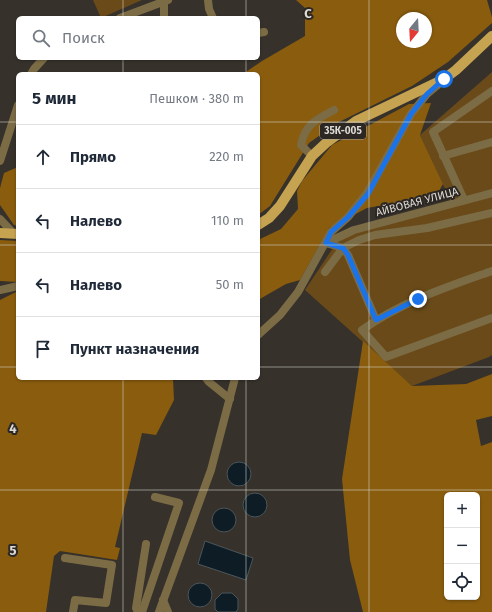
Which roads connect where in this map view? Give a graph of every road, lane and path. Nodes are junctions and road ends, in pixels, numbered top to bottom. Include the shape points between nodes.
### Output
1 (208, 0) edge
2 (166, 1) edge
3 (125, 16) edge
4 (164, 16) edge
5 (212, 16) edge
6 (492, 36) edge
7 (42, 60) edge
8 (32, 72) edge
9 (444, 79) junction
10 (491, 91) edge
11 (334, 110) dead end
12 (16, 111) edge
13 (492, 142) edge
14 (312, 156) junction
15 (444, 156) junction
16 (0, 160) edge
17 (492, 193) edge
18 (464, 200) junction
19 (492, 214) edge
20 (0, 219) edge
21 (260, 224) edge
22 (0, 233) edge
23 (16, 234) edge
24 (326, 243) junction
25 (343, 248) junction
26 (492, 271) edge
27 (325, 272) dead end
28 (16, 286) edge
29 (0, 290) edge
30 (492, 318) edge
31 (376, 320) junction
32 (260, 334) edge
33 (208, 380) edge
34 (235, 380) edge
35 (230, 399) junction
36 (155, 497) dead end
37 (146, 544) dead end
38 (65, 558) dead end
39 (163, 600) junction
40 (73, 612) edge
41 (138, 612) edge
42 (142, 612) edge
43 (159, 612) edge
44 (168, 612) edge

1 - 5 street
2 - 3 street
2 - 4 street
6 - 9 main road, 35К-005
7 - 8 street
9 - 14 main road, 35К-005 via 356,121
9 - 24 street via 427,94 411,114 368,194 331,232
10 - 15 street via 434,132
11 - 14 street via 314,121 303,134 301,145
12 - 16 street
13 - 15 street
14 - 21 main road, 35К-005 via 280,206
15 - 18 street
17 - 18 street, АЙВОВАЯ УЛИЦА
18 - 24 street, АЙВОВАЯ УЛИЦА via 354,230
19 - 25 street via 427,228 375,235
20 - 23 street
22 - 23 main road
24 - 25 street
24 - 32 street via 298,292 280,315
25 - 27 street
25 - 31 street
26 - 31 street via 418,299
28 - 29 street
30 - 31 street via 386,357 362,330
33 - 35 street
34 - 35 street
35 - 39 street via 211,470
36 - 42 street via 179,503
37 - 41 street via 136,608
38 - 40 street via 112,565 106,603 75,600
39 - 43 street
39 - 44 street

